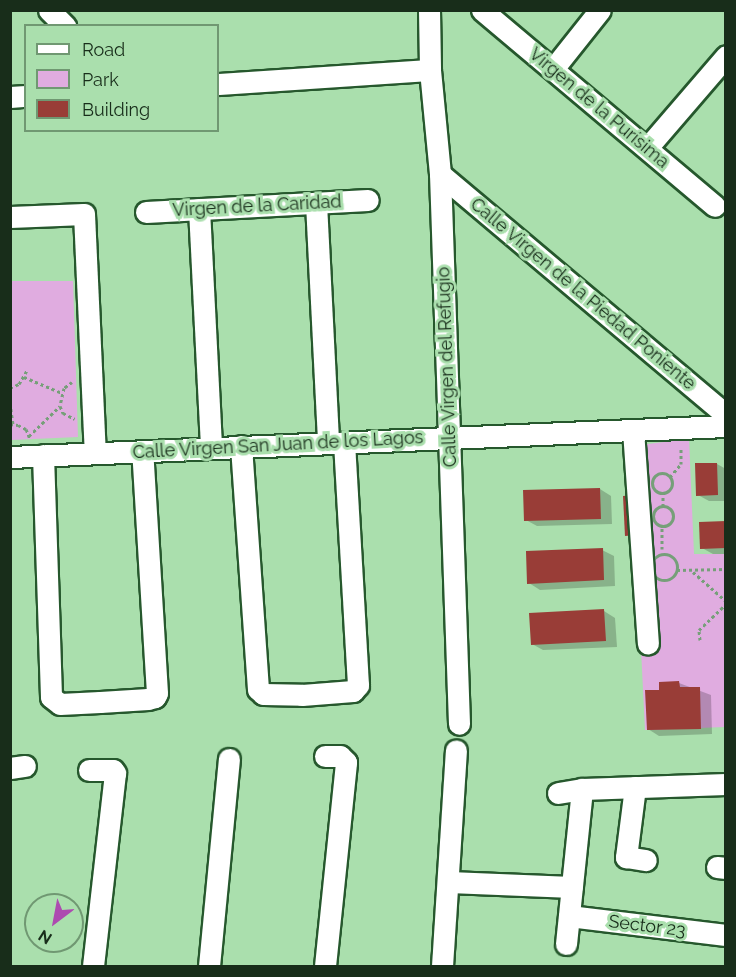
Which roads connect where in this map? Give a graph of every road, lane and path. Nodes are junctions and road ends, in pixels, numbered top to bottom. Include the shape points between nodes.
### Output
1 (48, 10) edge
2 (429, 10) edge
3 (482, 10) edge
4 (600, 10) edge
5 (63, 24) edge
6 (726, 56) edge
7 (553, 69) junction
8 (430, 70) junction
9 (219, 84) edge
10 (647, 148) junction
11 (440, 174) junction
12 (368, 200) dead end
13 (316, 203) junction
14 (715, 206) dead end
15 (200, 209) junction
16 (146, 212) dead end
17 (10, 217) edge
18 (27, 370) dead end
19 (24, 377) junction
20 (10, 388) edge
21 (62, 393) dead end
22 (10, 403) edge
23 (60, 405) dead end
24 (726, 415) edge
25 (13, 424) dead end
26 (726, 426) edge
27 (681, 428) junction
28 (633, 430) junction
29 (29, 436) dead end
30 (449, 437) junction
31 (336, 442) junction
32 (241, 446) junction
33 (211, 448) junction
34 (142, 451) junction
35 (95, 453) junction
36 (43, 455) junction
37 (10, 457) edge
38 (670, 477) junction
39 (663, 493) junction
40 (663, 506) junction
41 (662, 526) junction
42 (662, 554) junction
43 (677, 570) junction
44 (726, 570) edge
45 (692, 572) junction
46 (726, 602) edge
47 (700, 640) dead end
48 (648, 643) dead end
49 (459, 724) dead end
50 (456, 750) dead end
51 (325, 756) dead end
52 (230, 759) dead end
53 (89, 770) dead end
54 (726, 784) edge
55 (635, 787) junction
56 (582, 789) junction
57 (558, 793) dead end
58 (646, 860) dead end
59 (449, 882) junction
60 (572, 887) junction
61 (569, 916) junction
62 (726, 935) edge
63 (566, 944) dead end
64 (93, 966) edge
65 (209, 966) edge
66 (325, 966) edge
67 (441, 966) edge

1 - 5 street
2 - 8 street, Calle Virgen del Refugio
3 - 7 street, Virgen de la Purísima
4 - 7 street
6 - 10 street
7 - 10 street, Virgen de la Purísima
8 - 9 street
8 - 11 street, Calle Virgen del Refugio
10 - 14 street, Virgen de la Purísima
11 - 24 street, Calle Virgen de la Piedad Poniente
11 - 30 street, Calle Virgen del Refugio
12 - 13 street, Virgen de la Caridad
13 - 15 street, Virgen de la Caridad
13 - 31 street
15 - 16 street, Virgen de la Caridad
15 - 33 street
17 - 35 street via 84,214
18 - 19 path
19 - 20 path via 20,384
19 - 21 path
22 - 25 path
23 - 29 path
26 - 27 street, Calle Virgen San Juan de los Lagos
27 - 28 street, Calle Virgen San Juan de los Lagos
27 - 38 path via 681,464
28 - 30 street, Calle Virgen San Juan de los Lagos
28 - 48 street
30 - 31 street, Calle Virgen San Juan de los Lagos
30 - 49 street, Calle Virgen del Refugio
31 - 32 street, Calle Virgen San Juan de los Lagos
31 - 32 street via 358,685 353,691 302,695 259,693 258,689
32 - 33 street, Calle Virgen San Juan de los Lagos
33 - 34 street, Calle Virgen San Juan de los Lagos
34 - 35 street, Calle Virgen San Juan de los Lagos
34 - 36 street via 157,693 148,699 60,704 51,697
35 - 36 street, Calle Virgen San Juan de los Lagos
36 - 37 street, Calle Virgen San Juan de los Lagos
38 - 39 path via 671,487
38 - 39 path via 662,473 654,478 653,487
39 - 40 path
40 - 41 path via 653,514
40 - 41 path via 673,516 671,522
41 - 42 path
42 - 43 path via 674,558
42 - 43 path via 652,561 656,577 669,579
43 - 45 path
44 - 45 path
45 - 46 path
46 - 47 path via 699,630
50 - 59 street
51 - 66 street via 340,756 346,762
52 - 65 street
53 - 64 street via 115,773
54 - 55 street
55 - 56 street
55 - 58 street via 626,857
56 - 57 street
56 - 60 street
59 - 60 street
59 - 67 street
60 - 61 street
61 - 62 street, Sector 23
61 - 63 street

